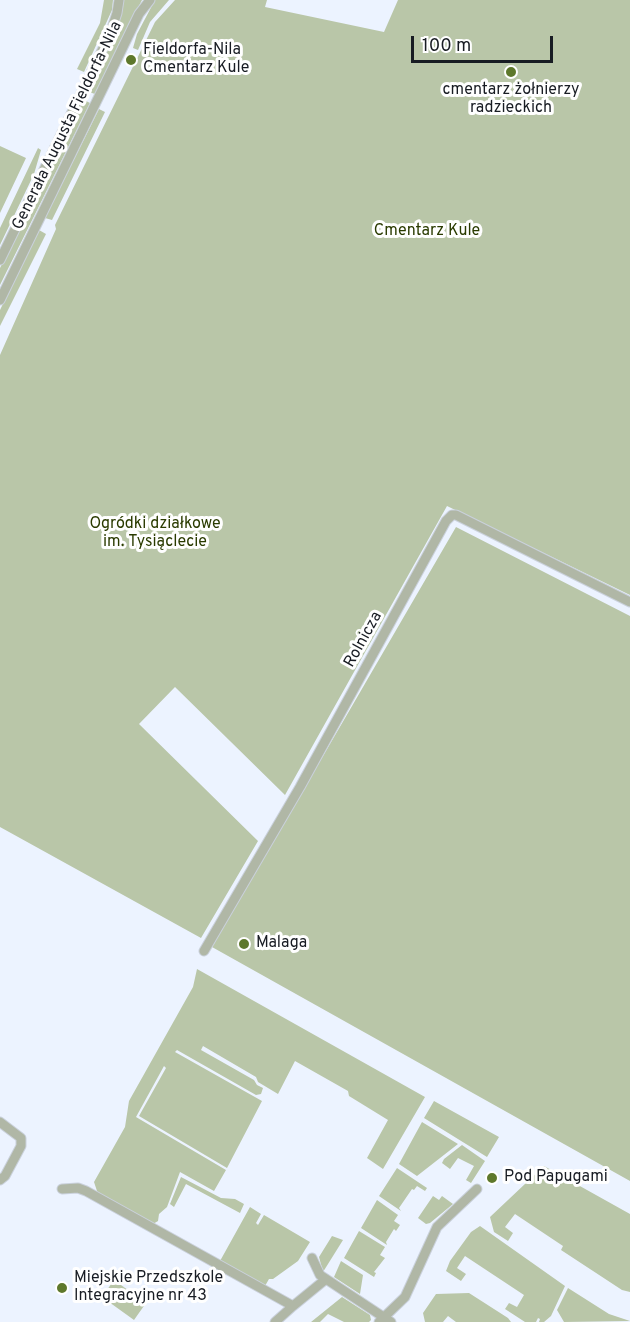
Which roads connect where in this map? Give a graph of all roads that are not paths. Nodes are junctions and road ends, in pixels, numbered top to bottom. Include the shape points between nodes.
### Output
1 (119, 0) edge
2 (150, 0) edge
3 (0, 260) edge
4 (0, 300) edge
5 (630, 602) edge
6 (204, 951) dead end
7 (0, 1122) edge
8 (0, 1180) edge
9 (62, 1189) dead end
10 (477, 1189) dead end
11 (312, 1258) dead end
12 (326, 1280) junction
13 (293, 1306) junction
14 (385, 1320) edge
15 (275, 1322) edge

1 - 3 street, Generała Augusta Fieldorfa-Nila via 110,34
2 - 4 street, Generała Augusta Fieldorfa-Nila via 139,14
5 - 6 street, Rolnicza via 452,515
7 - 8 street via 21,1138 21,1146
9 - 13 street via 86,1191
10 - 14 street via 437,1227 405,1298
11 - 12 street
12 - 13 street
12 - 14 street
13 - 15 street

